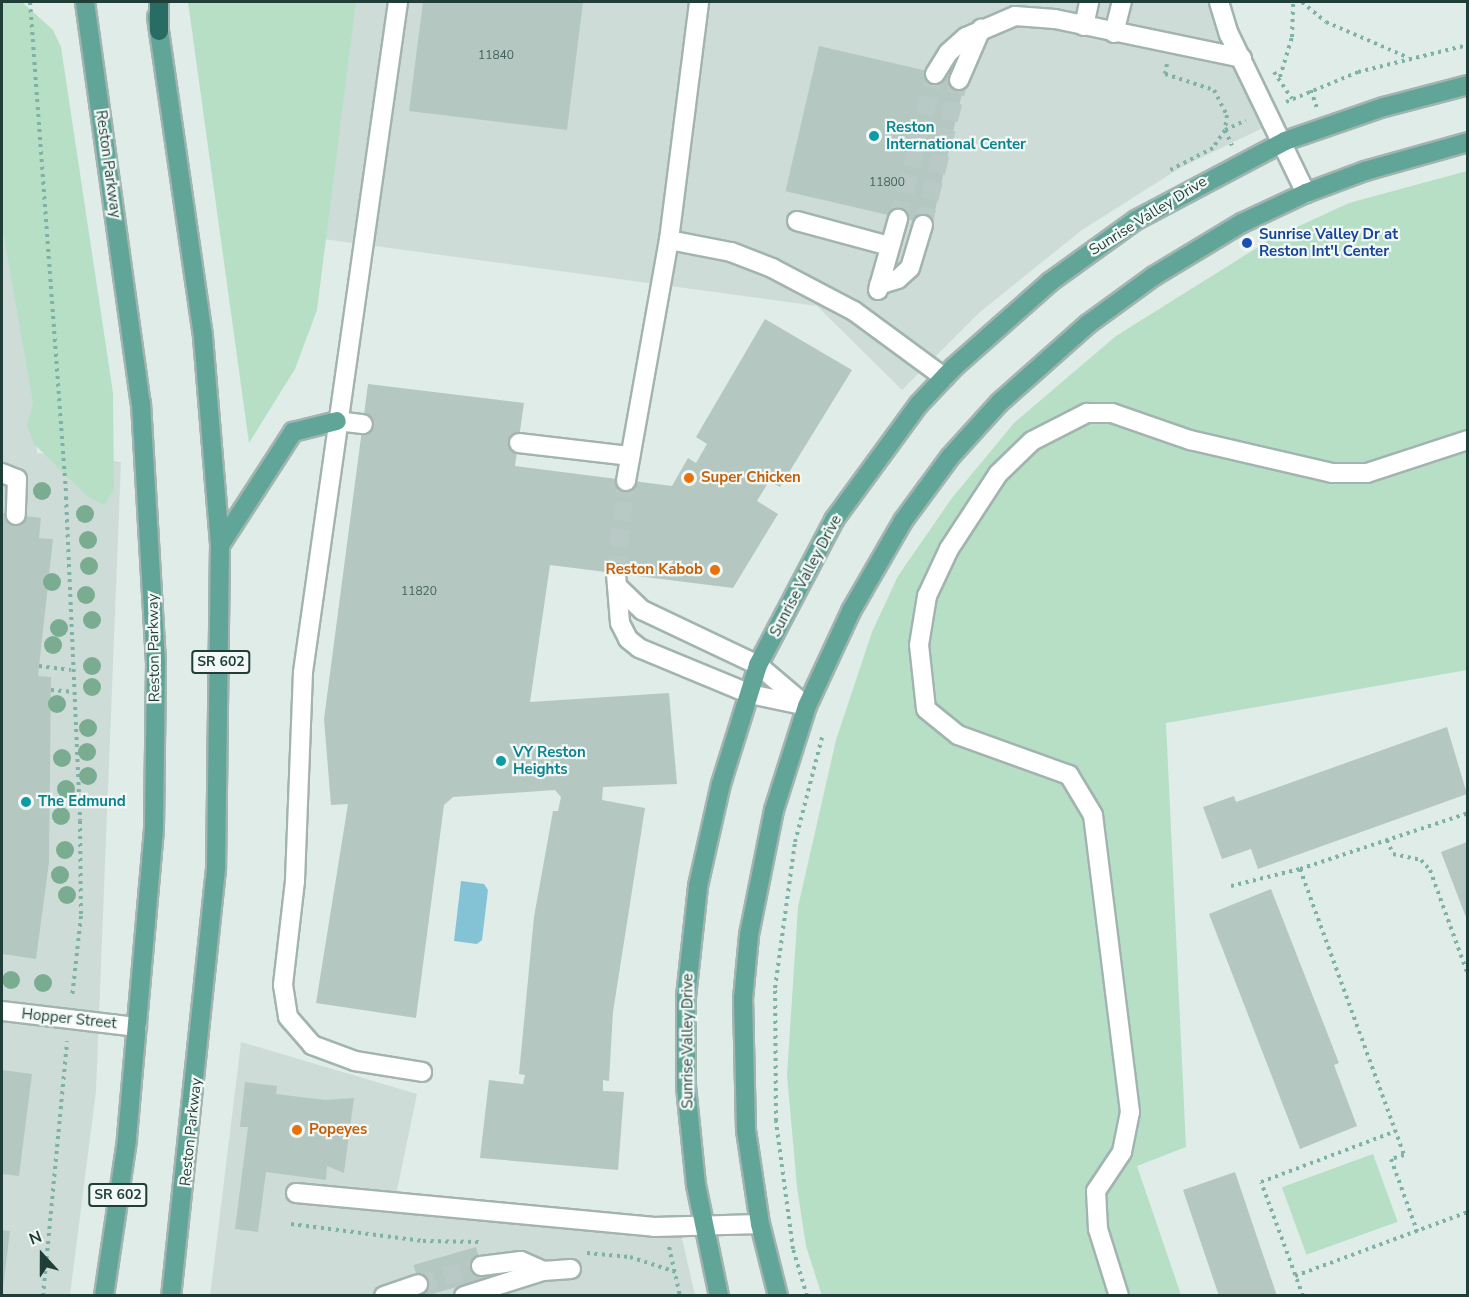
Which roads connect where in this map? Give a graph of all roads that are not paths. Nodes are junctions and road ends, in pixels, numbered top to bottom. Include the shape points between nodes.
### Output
1 (85, 2) edge
2 (157, 2) edge
3 (398, 2) edge
4 (699, 2) edge
5 (1089, 2) edge
6 (1122, 2) edge
7 (1219, 2) edge
8 (1084, 26) junction
9 (981, 29) junction
10 (159, 31) joint
11 (1114, 33) junction
12 (1242, 58) junction
13 (936, 74) tunnel mouth
14 (959, 80) tunnel mouth
15 (1467, 85) edge
16 (1285, 141) junction
17 (1467, 142) edge
18 (1306, 193) junction
19 (898, 219) tunnel mouth
20 (797, 221) dead end
21 (923, 225) tunnel mouth
22 (669, 240) junction
23 (889, 246) junction
24 (944, 377) junction
25 (337, 421) junction
26 (363, 424) dead end
27 (1467, 440) edge
28 (519, 443) dead end
29 (630, 456) junction
30 (2, 472) edge
31 (626, 481) tunnel mouth
32 (15, 515) dead end
33 (220, 544) junction
34 (758, 665) junction
35 (750, 694) junction
36 (807, 706) junction
37 (2, 1011) edge
38 (137, 1027) junction
39 (422, 1072) dead end
40 (296, 1192) dead end
41 (760, 1224) junction
42 (703, 1226) junction
43 (481, 1266) tunnel mouth
44 (571, 1269) dead end
45 (543, 1271) junction
46 (418, 1284) tunnel mouth
47 (104, 1296) edge
48 (171, 1296) edge
49 (384, 1296) edge
50 (464, 1296) edge
51 (719, 1296) edge
52 (778, 1296) edge
53 (1119, 1296) edge

1 - 38 main road, Reston Parkway / SR 602 via 141,403 151,514 154,829
2 - 10 highway
3 - 25 street via 354,338
4 - 22 street
5 - 8 street
6 - 11 street
7 - 12 street
8 - 9 street via 1015,16
8 - 11 street
9 - 13 street via 953,47
9 - 14 street
10 - 33 main road, Reston Parkway / SR 602 via 203,337
11 - 12 street
12 - 16 street
15 - 16 main road, Sunrise Valley Drive via 1383,107
16 - 18 street
16 - 24 main road, Sunrise Valley Drive via 1191,188 1096,248 995,328
17 - 18 main road via 1365,171
18 - 36 main road via 1242,223 1135,288 1053,354 978,425 903,521 851,611
19 - 23 street
20 - 23 street
21 - 23 street via 910,268 898,279 878,287
22 - 24 street via 731,252 772,268 854,311
22 - 29 street
24 - 34 main road, Sunrise Valley Drive via 834,520
25 - 26 street
25 - 33 main road via 293,432
25 - 39 street via 303,672 295,880 284,1005 295,1028 326,1053
27 - 53 street via 1367,473 1332,473 1190,440 1112,413 1087,414 1032,441 998,474 950,549 927,596 919,645 926,709 958,735 1070,775 1085,794 1093,815 1130,1112 1122,1152 1096,1191 1098,1228
28 - 29 street
29 - 31 street
30 - 32 street via 17,479
33 - 48 main road, Reston Parkway / SR 602 via 216,869
34 - 35 main road, Sunrise Valley Drive
34 - 35 street via 642,610 617,580 617,610 628,639 659,658
34 - 36 street
35 - 36 street
35 - 42 main road, Sunrise Valley Drive via 708,832 689,949 687,1087
36 - 41 main road via 769,833 746,955 744,1098
37 - 38 street, Hopper Street
38 - 47 main road, Reston Parkway / SR 602 via 127,1140
40 - 42 street via 654,1227
41 - 42 street
41 - 52 main road
42 - 51 main road, Sunrise Valley Drive
43 - 45 street via 521,1261
44 - 45 street
45 - 50 street
46 - 49 street

